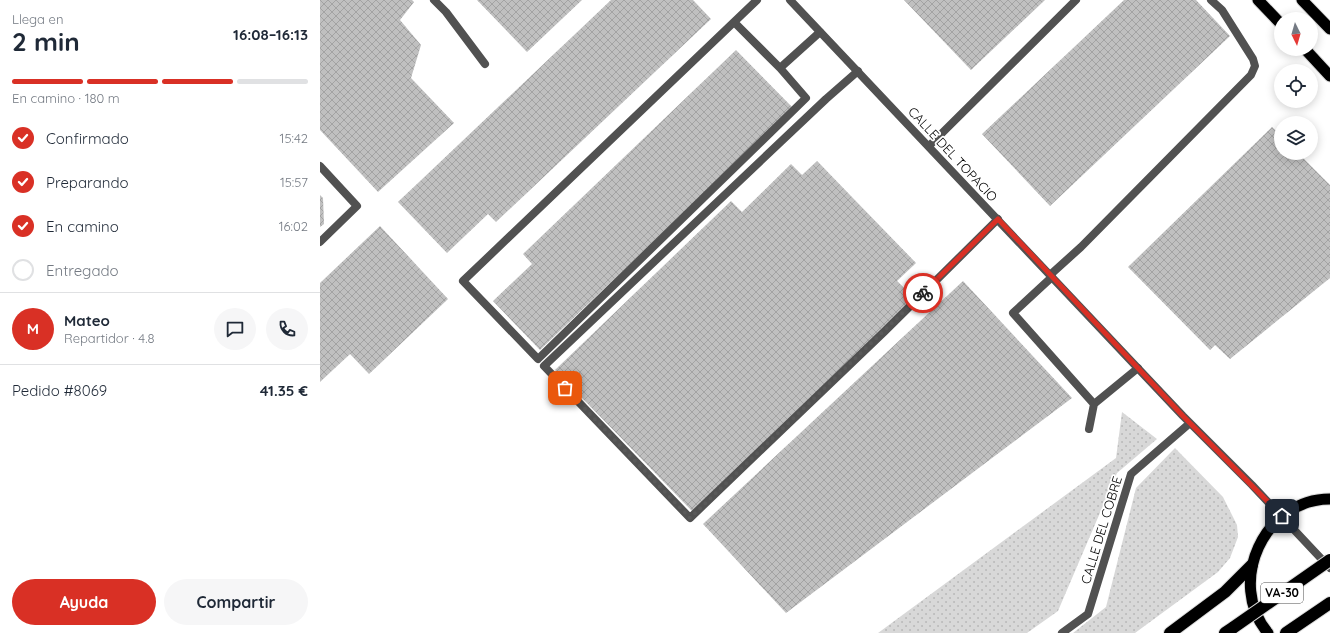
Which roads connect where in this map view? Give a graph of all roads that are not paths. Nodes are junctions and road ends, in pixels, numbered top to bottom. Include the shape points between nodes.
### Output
1 (434, 0) edge
2 (757, 0) edge
3 (790, 0) edge
4 (1076, 0) edge
5 (1211, 0) edge
6 (1258, 0) edge
7 (1302, 0) edge
8 (1274, 17) edge
9 (734, 22) junction
10 (1330, 30) edge
11 (820, 32) junction
12 (1311, 56) edge
13 (485, 64) dead end
14 (780, 68) junction
15 (858, 71) junction
16 (1330, 76) edge
17 (930, 146) junction
18 (320, 166) edge
19 (998, 219) junction
20 (320, 242) edge
21 (1051, 276) junction
22 (1138, 368) junction
23 (1094, 404) junction
24 (1190, 423) junction
25 (1088, 429) dead end
26 (1330, 499) edge
27 (1282, 516) junction
28 (1330, 560) edge
29 (1252, 565) junction
30 (1330, 568) edge
31 (1330, 603) edge
32 (1230, 630) edge
33 (1062, 633) edge
34 (1170, 633) edge
35 (1268, 633) edge
36 (1286, 633) edge

1 - 13 street
2 - 9 street
3 - 11 street, CALLE DEL TOPACIO
4 - 17 street
5 - 21 street via 1222,10 1252,59 1255,66 1251,75
6 - 8 highway
7 - 10 highway
9 - 14 street
9 - 14 street via 463,281 538,359 806,98
11 - 14 street
11 - 15 street, CALLE DEL TOPACIO
12 - 16 highway
15 - 17 street, CALLE DEL TOPACIO
15 - 19 street via 544,366 690,518
17 - 19 street, CALLE DEL TOPACIO
18 - 20 street via 357,206
19 - 21 street, CALLE DEL TOPACIO
21 - 22 street, CALLE DEL TOPACIO
21 - 23 street via 1013,313
22 - 23 street
22 - 24 street, CALLE DEL TOPACIO
23 - 25 street
24 - 27 street, CALLE DEL TOPACIO
24 - 33 street, CALLE DEL COBRE via 1131,474 1088,614
26 - 27 highway via 1309,502
27 - 29 highway via 1264,536
27 - 30 street, CALLE DEL TOPACIO
28 - 32 highway, VA-30, bridge
29 - 34 highway via 1225,592
29 - 35 highway via 1250,586 1254,607
31 - 36 highway, VA-30

